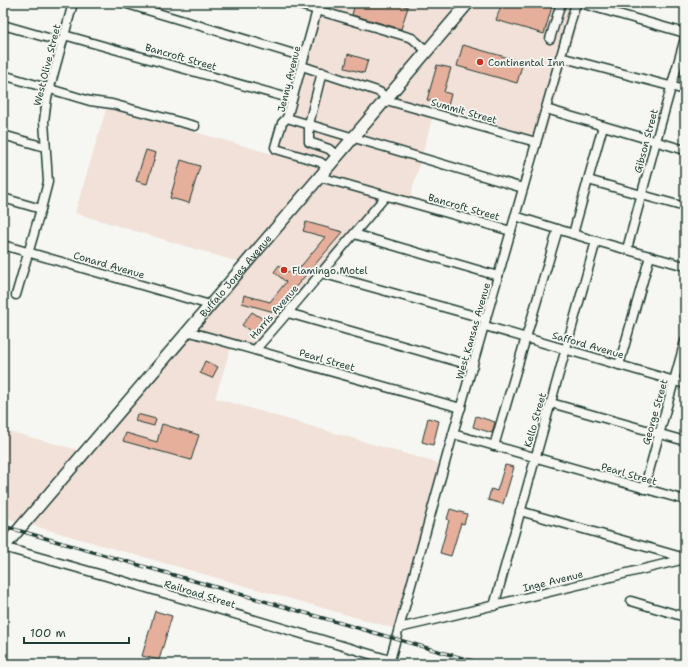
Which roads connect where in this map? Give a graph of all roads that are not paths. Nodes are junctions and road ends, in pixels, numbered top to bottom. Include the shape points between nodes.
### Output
1 (73, 3) edge
2 (124, 3) edge
3 (293, 3) edge
4 (468, 3) edge
5 (561, 3) edge
6 (576, 3) edge
7 (580, 3) edge
8 (318, 6) edge
9 (3, 25) edge
10 (554, 25) junction
11 (569, 29) junction
12 (685, 33) edge
13 (63, 38) junction
14 (685, 38) edge
15 (550, 39) dead end
16 (427, 51) junction
17 (304, 57) junction
18 (560, 57) junction
19 (302, 66) junction
20 (322, 72) junction
21 (3, 75) edge
22 (671, 86) junction
23 (49, 88) junction
24 (685, 90) edge
25 (292, 99) junction
26 (386, 100) junction
27 (546, 109) junction
28 (287, 118) junction
29 (309, 124) junction
30 (195, 126) dead end
31 (603, 126) junction
32 (3, 135) edge
33 (353, 138) junction
34 (656, 141) junction
35 (536, 142) junction
36 (46, 147) junction
37 (685, 150) edge
38 (337, 156) junction
39 (328, 168) junction
40 (320, 177) junction
41 (588, 180) junction
42 (523, 188) junction
43 (641, 195) junction
44 (386, 196) junction
45 (3, 198) edge
46 (685, 206) edge
47 (41, 210) junction
48 (515, 216) junction
49 (558, 229) junction
50 (511, 231) junction
51 (354, 234) junction
52 (573, 234) junction
53 (596, 241) junction
54 (3, 245) edge
55 (627, 249) junction
56 (29, 252) junction
57 (650, 256) junction
58 (685, 266) edge
59 (321, 273) junction
60 (498, 276) junction
61 (16, 295) dead end
62 (210, 305) junction
63 (288, 313) junction
64 (485, 322) junction
65 (187, 331) junction
66 (526, 338) junction
67 (685, 341) edge
68 (566, 349) junction
69 (255, 350) junction
70 (619, 365) junction
71 (473, 366) junction
72 (674, 381) junction
73 (685, 384) edge
74 (551, 402) junction
75 (461, 408) junction
76 (453, 434) junction
77 (659, 434) junction
78 (685, 441) edge
79 (494, 446) junction
80 (535, 458) junction
81 (644, 488) junction
82 (685, 500) edge
83 (520, 511) junction
84 (3, 547) edge
85 (685, 559) edge
86 (631, 601) dead end
87 (494, 606) junction
88 (685, 617) edge
89 (399, 628) junction
90 (389, 662) edge

1 - 13 street, West Olive Street
2 - 17 street
3 - 8 street
4 - 16 main road, Buffalo Jones Avenue
5 - 10 street
6 - 11 street, West Kansas Avenue
7 - 12 street
8 - 16 street via 412,38
8 - 17 street, Jenny Avenue
9 - 13 street, Bancroft Street
10 - 11 street
10 - 15 street
11 - 18 street, West Kansas Avenue
13 - 23 street, West Olive Street
13 - 25 street, Bancroft Street
14 - 22 street, Gibson Street
16 - 26 main road, Buffalo Jones Avenue
17 - 19 street, Jenny Avenue
18 - 22 street
18 - 27 street, West Kansas Avenue
19 - 20 street
19 - 25 street, Jenny Avenue
20 - 26 street via 377,91
20 - 29 street
21 - 23 street
22 - 24 street
22 - 34 street, Gibson Street
23 - 30 street via 90,102 112,104
23 - 36 street, West Olive Street via 44,121
25 - 28 street, Jenny Avenue
26 - 33 main road, Buffalo Jones Avenue
26 - 35 street, Summit Street
27 - 31 street
27 - 35 street, West Kansas Avenue
28 - 29 street, Jenny Avenue
28 - 39 street via 282,123 276,149 320,162
29 - 33 street, Jenny Avenue
29 - 38 street via 308,142 329,149
31 - 34 street
31 - 41 street
32 - 36 street
33 - 38 main road, Buffalo Jones Avenue
33 - 42 street, Jenny Avenue
34 - 37 street
34 - 43 street, Gibson Street
35 - 42 street, West Kansas Avenue
36 - 47 street, West Olive Street via 48,182
38 - 39 main road, Buffalo Jones Avenue
39 - 40 main road, Buffalo Jones Avenue
40 - 44 street, Bancroft Street
40 - 62 main road, Buffalo Jones Avenue
41 - 43 street
41 - 52 street
42 - 48 street, West Kansas Avenue
43 - 46 street
43 - 55 street, Gibson Street
44 - 50 street, Bancroft Street
44 - 51 street, Harris Avenue
45 - 47 street
47 - 56 street, West Olive Street
48 - 49 street, Bancroft Street
48 - 50 street, West Kansas Avenue
49 - 52 street, Bancroft Street
49 - 66 street
50 - 60 street, West Kansas Avenue
51 - 59 street, Harris Avenue
51 - 60 street
52 - 53 street, Bancroft Street
53 - 55 street, Bancroft Street
53 - 68 street, Kello Street
54 - 56 street, Conard Avenue
55 - 57 street, Bancroft Street
56 - 61 street, West Olive Street
56 - 62 street, Conard Avenue
57 - 58 street, Bancroft Street
57 - 70 street
59 - 63 street, Harris Avenue
59 - 64 street, Safford Avenue
60 - 64 street, West Kansas Avenue
62 - 65 main road, Buffalo Jones Avenue
63 - 69 street, Harris Avenue
63 - 71 street
64 - 66 street, Safford Avenue
64 - 71 street, West Kansas Avenue
65 - 69 street, Pearl Street
65 - 84 main road, Buffalo Jones Avenue
66 - 68 street, Safford Avenue
66 - 79 street
67 - 72 street, George Street
68 - 70 street, Safford Avenue
68 - 74 street, Kello Street
69 - 75 street, Pearl Street
70 - 72 street, Safford Avenue
71 - 75 street, West Kansas Avenue
72 - 73 street, Safford Avenue
72 - 77 street, George Street
74 - 77 street
74 - 80 street, Kello Street
75 - 76 street, West Kansas Avenue
76 - 79 street, Pearl Street
76 - 89 street, West Kansas Avenue
77 - 78 street
77 - 81 street, George Street
79 - 80 street, Pearl Street
80 - 81 street, Pearl Street
80 - 83 street, Kello Street
81 - 82 street, Pearl Street
83 - 85 street
83 - 87 street, Kello Street
84 - 90 street, Railroad Street
85 - 87 street, Inge Avenue
86 - 88 street
87 - 89 street, Inge Avenue
89 - 90 street, West Kansas Avenue

